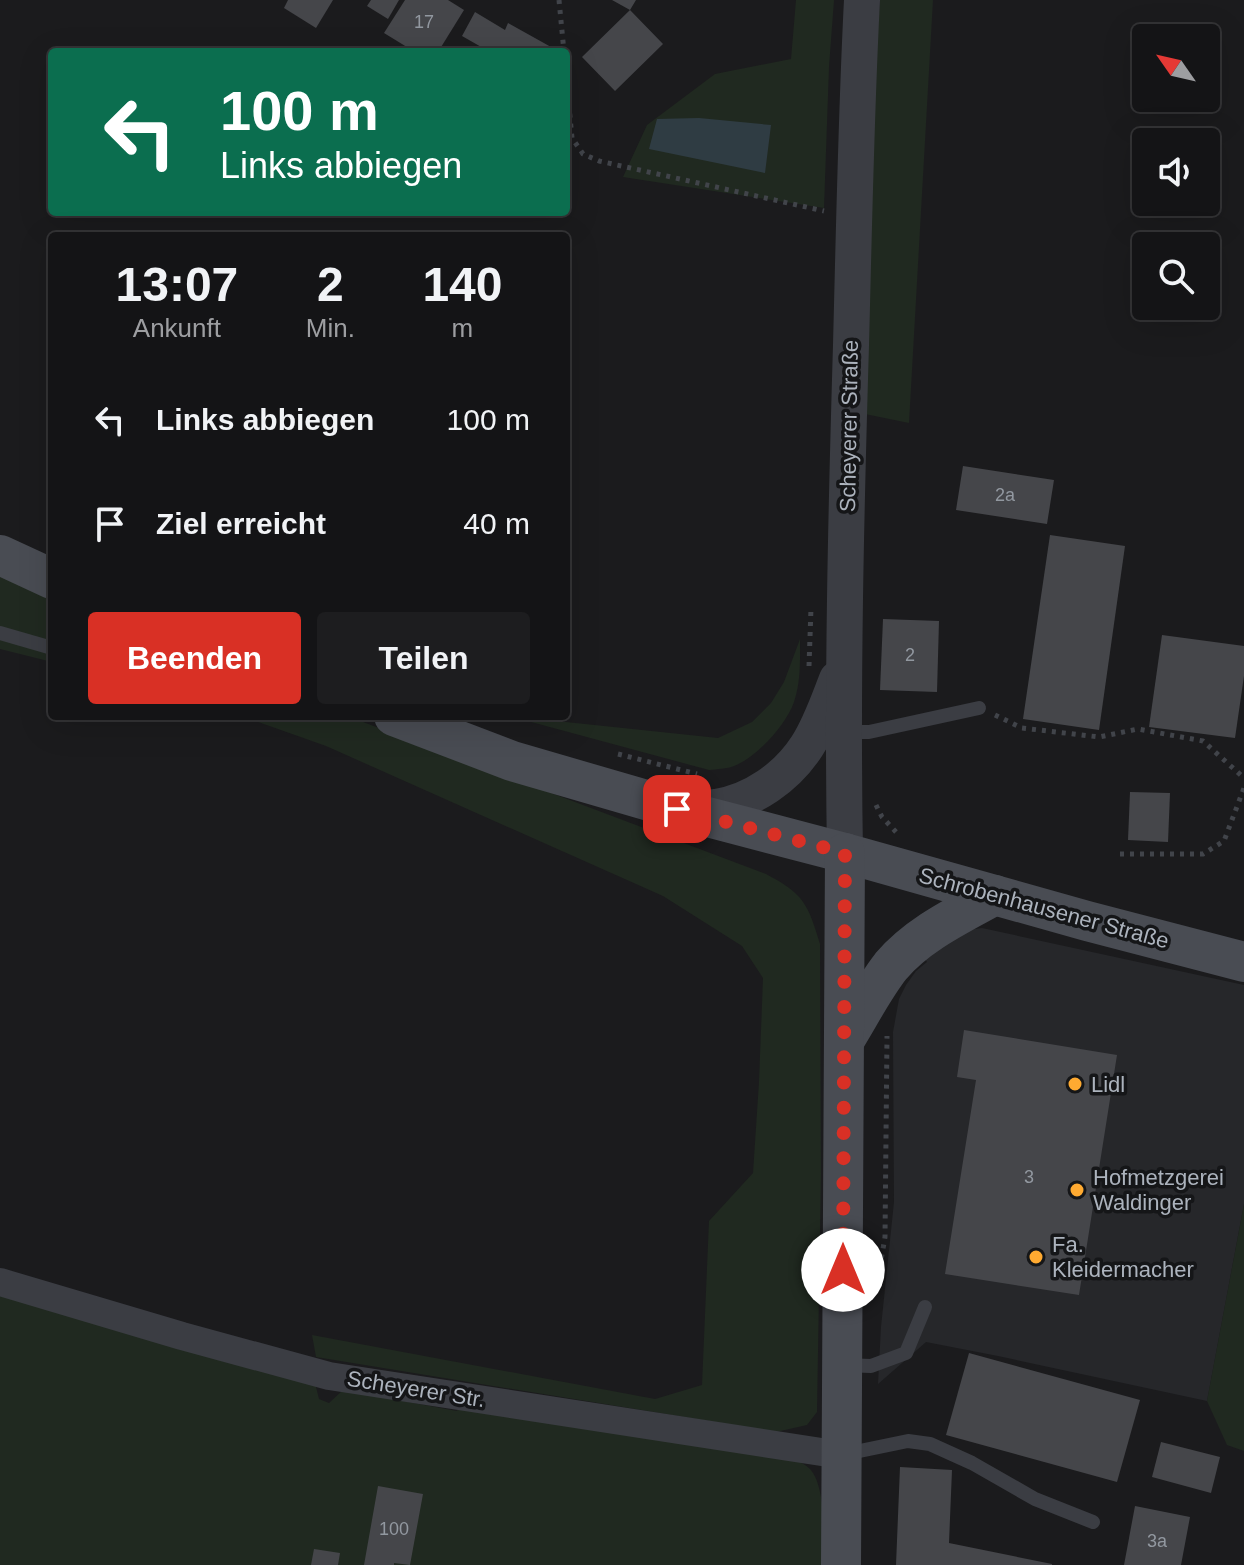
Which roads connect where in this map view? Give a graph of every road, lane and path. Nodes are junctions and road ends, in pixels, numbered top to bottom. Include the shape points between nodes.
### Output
1 (559, 0) edge
2 (862, 0) edge
3 (564, 48) edge
4 (570, 117) edge
5 (826, 197) dead end
6 (0, 555) edge
7 (48, 577) edge
8 (811, 606) dead end
9 (0, 633) edge
10 (48, 647) edge
11 (845, 659) junction
12 (808, 669) dead end
13 (979, 708) joint
14 (404, 720) edge
15 (844, 732) junction
16 (617, 754) dead end
17 (705, 774) dead end
18 (1244, 778) edge
19 (1244, 788) edge
20 (677, 809) junction
21 (845, 853) junction
22 (1120, 854) dead end
23 (995, 895) junction
24 (1244, 962) edge
25 (887, 1033) dead end
26 (844, 1041) junction
27 (0, 1282) edge
28 (878, 1282) dead end
29 (925, 1307) dead end
30 (842, 1365) junction
31 (841, 1455) junction
32 (1093, 1522) dead end
33 (841, 1565) edge

1 - 3 path
2 - 11 street, Scheyerer Straße
4 - 5 path via 572,138 583,154 599,161 825,212
6 - 7 main road
8 - 12 path
9 - 10 lane
11 - 15 street, Scheyerer Straße
11 - 20 street via 806,747 763,790 716,807
13 - 15 lane via 869,732
13 - 18 path via 1022,728 1099,737 1138,729 1203,741
14 - 20 main road, Schrobenhausener Straße via 512,761
15 - 21 street, Scheyerer Straße
16 - 17 path
19 - 22 path via 1224,841 1203,854
20 - 21 main road, Schrobenhausener Straße
21 - 23 main road, Schrobenhausener Straße
21 - 26 main road
23 - 24 main road, Schrobenhausener Straße
23 - 26 main road via 904,953
25 - 28 path via 885,1237
26 - 30 main road
27 - 31 street, Scheyerer Str. via 329,1376
29 - 30 lane via 906,1353 871,1366
30 - 31 main road
31 - 32 lane via 908,1441 930,1444 1035,1499
31 - 33 main road

